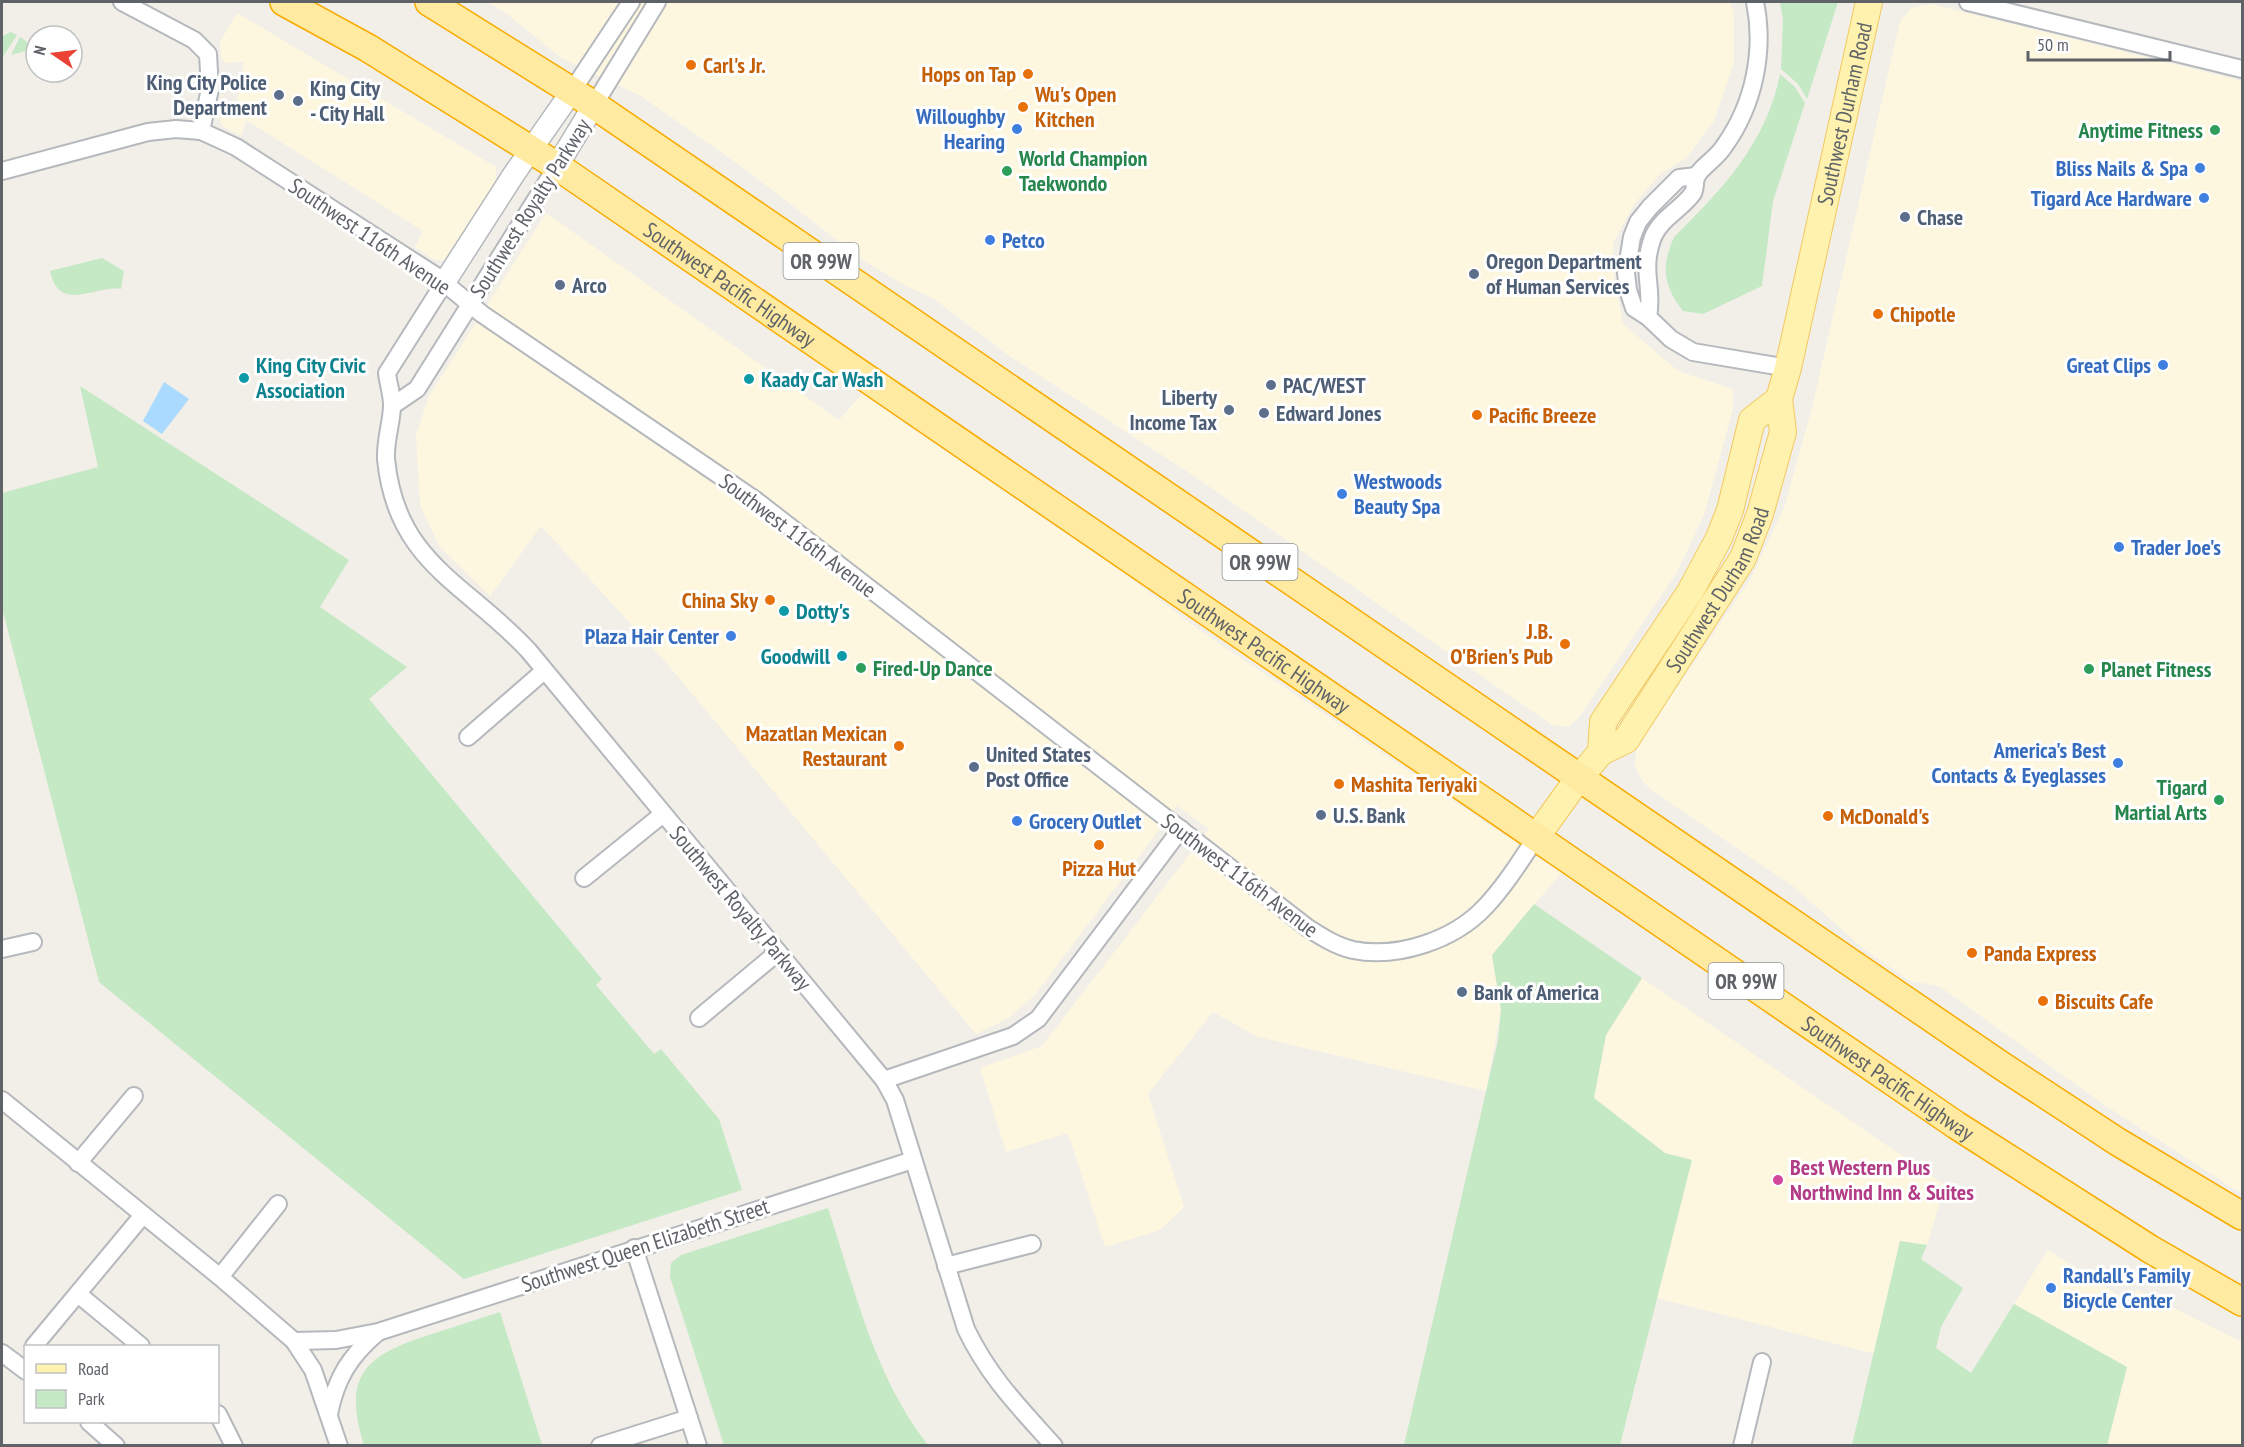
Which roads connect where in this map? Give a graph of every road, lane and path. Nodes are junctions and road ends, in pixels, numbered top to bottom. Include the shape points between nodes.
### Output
1 (122, 2) edge
2 (284, 2) edge
3 (429, 2) edge
4 (631, 2) edge
5 (657, 2) edge
6 (1755, 2) edge
7 (1869, 2) edge
8 (1968, 2) edge
9 (2242, 69) edge
10 (583, 98) junction
11 (201, 131) junction
12 (531, 149) junction
13 (557, 166) junction
14 (2, 171) edge
15 (444, 283) junction
16 (470, 304) junction
17 (1788, 368) junction
18 (392, 406) junction
19 (544, 671) junction
20 (468, 736) dead end
21 (1578, 779) junction
22 (663, 814) junction
23 (1181, 830) junction
24 (1537, 836) junction
25 (584, 878) dead end
26 (33, 942) dead end
27 (2, 949) edge
28 (778, 952) junction
29 (699, 1018) dead end
30 (884, 1080) junction
31 (134, 1096) dead end
32 (2, 1100) edge
33 (913, 1160) junction
34 (78, 1163) junction
35 (278, 1204) dead end
36 (143, 1215) junction
37 (2242, 1216) edge
38 (1032, 1244) dead end
39 (634, 1248) junction
40 (946, 1266) junction
41 (220, 1277) junction
42 (78, 1294) junction
43 (2242, 1302) edge
44 (378, 1332) junction
45 (294, 1341) junction
46 (36, 1345) edge
47 (139, 1345) edge
48 (2, 1353) edge
49 (1762, 1362) dead end
50 (23, 1365) edge
51 (329, 1414) junction
52 (219, 1416) edge
53 (689, 1418) junction
54 (90, 1423) edge
55 (116, 1446) edge
56 (234, 1446) edge
57 (339, 1446) edge
58 (600, 1446) edge
59 (698, 1446) edge
60 (1054, 1446) edge
61 (1742, 1446) edge

1 - 11 street via 194,40 208,54 210,89
2 - 12 highway, Southwest Pacific Highway / OR 99W
3 - 10 highway, OR 99W
4 - 10 street, Southwest Royalty Parkway
5 - 10 street, Southwest Royalty Parkway
6 - 17 street via 1759,49 1746,110 1725,146 1697,176 1693,192 1654,235 1647,260 1646,281 1652,298 1648,317 1671,339 1693,352
7 - 17 main road, Southwest Durham Road
8 - 9 street
10 - 12 street, Southwest Royalty Parkway
10 - 13 street, Southwest Royalty Parkway
10 - 21 highway, OR 99W
11 - 14 street, Southwest 116th Avenue via 148,132
11 - 15 street, Southwest 116th Avenue via 236,147
12 - 13 highway, Southwest Pacific Highway / OR 99W
12 - 15 street, Southwest Royalty Parkway
13 - 16 street, Southwest Royalty Parkway
13 - 24 highway, Southwest Pacific Highway / OR 99W
15 - 16 street, Southwest 116th Avenue
15 - 18 street, Southwest Royalty Parkway via 387,373
16 - 18 street, Southwest Royalty Parkway via 417,388
16 - 23 street, Southwest 116th Avenue via 754,499
17 - 21 main road, Southwest Durham Road via 1779,399 1752,420 1730,510 1719,538 1690,592 1603,722 1601,752
18 - 19 street, Southwest Royalty Parkway via 386,457 395,501 411,540 443,575 508,628
19 - 20 street
19 - 22 street, Southwest Royalty Parkway
21 - 24 main road, Southwest Durham Road
21 - 37 highway, OR 99W via 2002,1066
22 - 25 street
22 - 28 street, Southwest Royalty Parkway
23 - 24 street, Southwest 116th Avenue via 1322,938 1355,950 1374,951 1410,948 1456,930 1485,908
23 - 30 street via 1038,1019 1013,1036
24 - 43 highway, Southwest Pacific Highway / OR 99W via 2013,1163
26 - 27 street
28 - 29 street
28 - 30 street, Southwest Royalty Parkway
30 - 33 street, Southwest Royalty Parkway via 895,1101
31 - 34 street
32 - 34 street
33 - 39 street, Southwest Queen Elizabeth Street
33 - 40 street, Southwest Royalty Parkway
34 - 36 street
35 - 41 street
36 - 41 street
36 - 42 street
38 - 40 street
39 - 44 street, Southwest Queen Elizabeth Street
39 - 53 street
40 - 60 street, Southwest Royalty Parkway via 966,1329 981,1359 1002,1390
41 - 45 street
42 - 46 street
42 - 47 street
44 - 45 street, Southwest Queen Elizabeth Street via 336,1340
44 - 51 street, Southwest Queen Elizabeth Street via 344,1368
45 - 51 street via 312,1370
48 - 50 street
49 - 61 street
51 - 57 street
52 - 56 street
53 - 58 street
53 - 59 street
54 - 55 street

